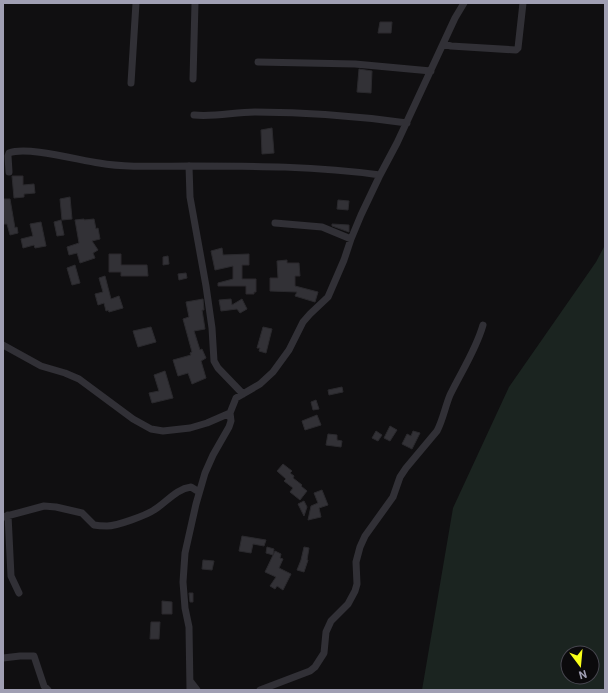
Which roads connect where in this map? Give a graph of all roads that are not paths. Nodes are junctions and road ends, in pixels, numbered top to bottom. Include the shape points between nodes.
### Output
1 (136, 3) edge
2 (195, 3) edge
3 (464, 3) edge
4 (523, 3) edge
5 (443, 44) junction
6 (258, 62) dead end
7 (431, 71) junction
8 (193, 79) dead end
9 (131, 83) dead end
10 (194, 115) dead end
11 (407, 123) junction
12 (190, 166) junction
13 (9, 172) dead end
14 (380, 175) junction
15 (275, 223) dead end
16 (351, 239) junction
17 (483, 325) dead end
18 (3, 345) edge
19 (243, 394) junction
20 (230, 413) junction
21 (199, 492) junction
22 (5, 516) edge
23 (18, 593) dead end
24 (3, 658) edge
25 (190, 681) junction
26 (48, 690) edge
27 (190, 690) edge
28 (198, 690) edge
29 (260, 690) edge

1 - 9 street
2 - 8 street
3 - 5 street
4 - 5 street via 516,50
5 - 7 street
6 - 7 street via 355,64
7 - 11 street
10 - 11 street via 218,116 254,112 350,116
11 - 14 street
12 - 13 street via 101,163 16,150 8,156
12 - 14 street via 283,166
12 - 19 street via 190,197 207,293 214,361
14 - 16 street
15 - 16 street via 322,227
16 - 19 street via 326,300 303,322 289,350 273,372
17 - 29 street via 473,353 446,404 441,424 406,468 393,498 364,536 356,562 356,591 327,628 320,661 310,671
18 - 20 street via 41,366 79,379 151,430 190,428
19 - 20 street via 236,398
20 - 21 street via 229,427 213,455
21 - 22 street via 191,487 179,490 153,511 108,526 94,526 82,513 56,507 44,506
21 - 25 street via 185,553 183,582 189,627
22 - 23 street via 12,576
24 - 26 street via 34,656 44,686
25 - 27 street
25 - 28 street

